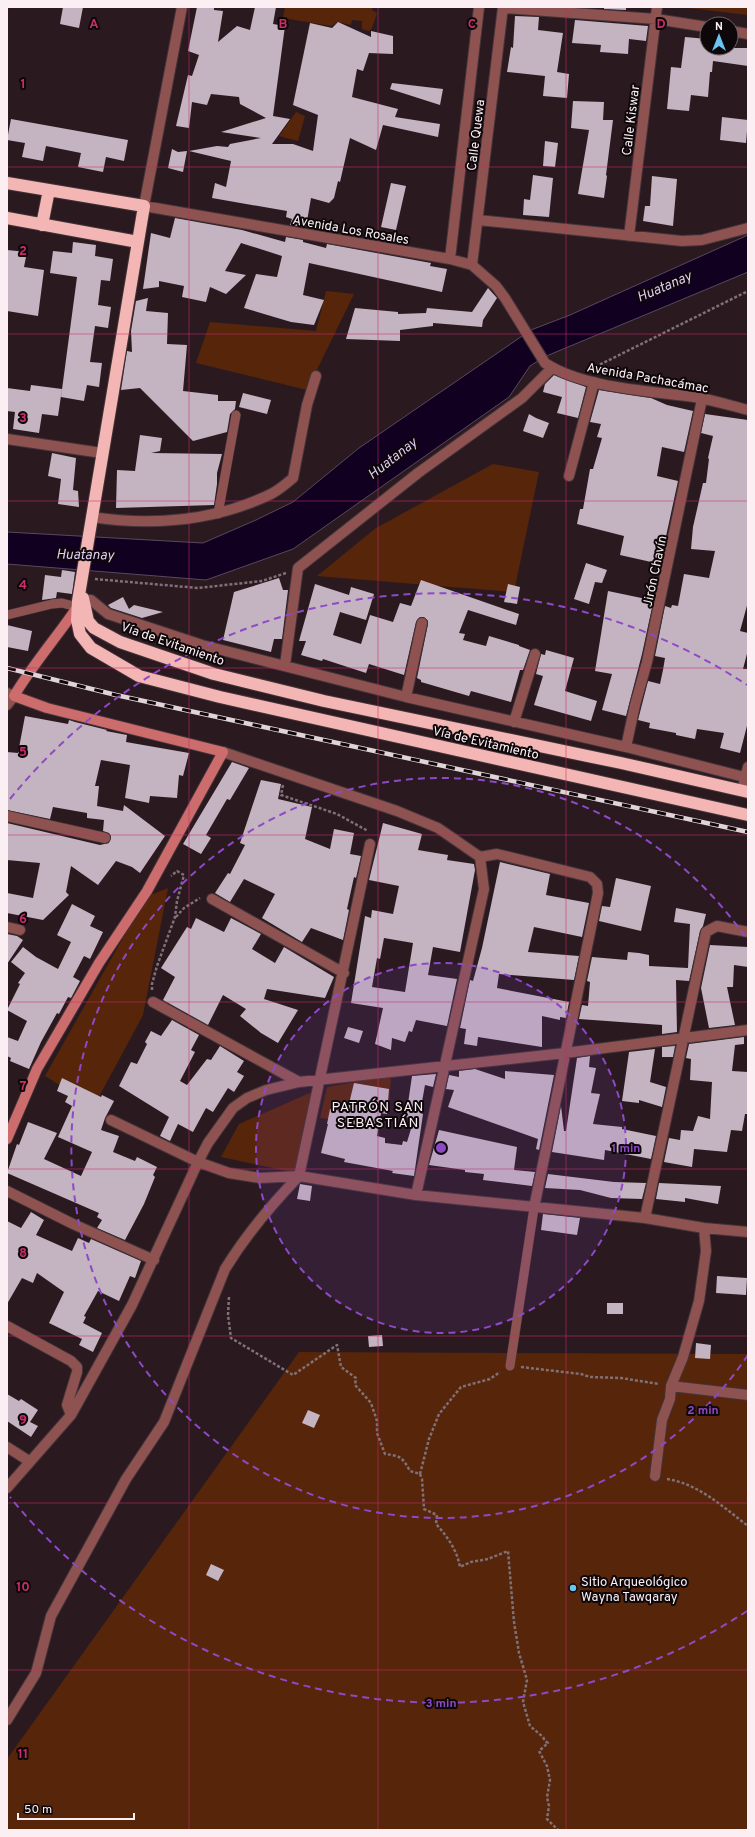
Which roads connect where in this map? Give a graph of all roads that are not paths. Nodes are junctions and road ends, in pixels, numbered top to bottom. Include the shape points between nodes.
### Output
1 (182, 7) edge
2 (479, 7) edge
3 (503, 7) edge
4 (657, 7) edge
5 (656, 19) junction
6 (699, 26) edge
7 (7, 183) edge
8 (49, 190) junction
9 (144, 206) junction
10 (7, 218) edge
11 (478, 220) junction
12 (42, 225) junction
13 (748, 228) edge
14 (629, 236) junction
15 (138, 242) junction
16 (450, 259) junction
17 (472, 265) junction
18 (549, 365) junction
19 (316, 376) dead end
20 (594, 382) junction
21 (702, 399) junction
22 (748, 410) edge
23 (236, 415) dead end
24 (7, 439) edge
25 (102, 453) junction
26 (569, 476) dead end
27 (218, 514) junction
28 (90, 522) junction
29 (80, 603) junction
30 (7, 615) edge
31 (422, 623) dead end
32 (535, 654) dead end
33 (285, 665) junction
34 (10, 694) edge
35 (406, 697) junction
36 (7, 705) edge
37 (514, 722) junction
38 (626, 747) junction
39 (223, 752) junction
40 (748, 767) edge
41 (747, 778) edge
42 (745, 791) edge
43 (748, 815) edge
44 (7, 816) edge
45 (105, 838) dead end
46 (370, 844) road end
47 (480, 856) junction
48 (212, 899) road end
49 (7, 927) edge
50 (20, 930) dead end
51 (748, 932) edge
52 (344, 973) junction
53 (153, 1002) road end
54 (748, 1030) edge
55 (682, 1038) junction
56 (565, 1053) junction
57 (446, 1065) junction
58 (320, 1080) junction
59 (299, 1082) junction
60 (111, 1120) dead end
61 (7, 1138) edge
62 (198, 1162) junction
63 (299, 1176) junction
64 (7, 1191) edge
65 (416, 1195) junction
66 (534, 1208) junction
67 (645, 1218) junction
68 (704, 1228) junction
69 (748, 1232) edge
70 (154, 1260) junction
71 (7, 1326) edge
72 (510, 1366) road end
73 (671, 1386) junction
74 (748, 1395) edge
75 (71, 1415) junction
76 (7, 1447) edge
77 (29, 1461) junction
78 (655, 1476) road end
79 (7, 1488) edge
80 (7, 1720) edge

1 - 9 street
2 - 16 street, Calle Quewa
3 - 5 street
3 - 11 street, Calle Quewa
4 - 5 street, Calle Kiswar
5 - 6 street
5 - 14 street, Calle Kiswar
7 - 8 highway
8 - 9 highway
8 - 12 highway
9 - 15 highway, Vía de Evitamiento
9 - 16 street, Avenida Los Rosales
10 - 12 highway
11 - 14 street
11 - 17 street, Calle Quewa
12 - 15 highway
13 - 14 street via 702,240 682,241
15 - 25 highway, Vía de Evitamiento
16 - 17 street, Avenida Los Rosales
17 - 18 street, Avenida Los Rosales via 496,286
18 - 20 street, Avenida Pachacámac via 574,377
18 - 33 street via 522,398 418,473 298,568
19 - 27 street via 307,405 293,478 272,493
20 - 21 street, Avenida Pachacámac
20 - 26 street
21 - 22 street, Avenida Pachacámac
21 - 38 street, Jirón Chavín via 647,662
23 - 27 lane
24 - 25 street
25 - 28 highway, Vía de Evitamiento
27 - 28 street via 188,519
28 - 29 highway, Vía de Evitamiento via 81,576
29 - 30 lane via 52,604
29 - 33 street via 91,600 108,614 202,645
29 - 34 main road via 70,620
29 - 42 highway, Vía de Evitamiento via 94,628 128,645 214,674 338,704
29 - 43 highway, Vía de Evitamiento via 80,634 91,648 139,676 220,698
31 - 35 street
32 - 37 street
33 - 35 street
34 - 36 street
34 - 39 main road via 47,708
35 - 37 street
37 - 38 street
38 - 41 street
39 - 47 street via 438,828
39 - 61 main road via 147,891 99,963 37,1069
40 - 41 street
41 - 42 street
44 - 45 street
46 - 52 street
47 - 56 street via 497,854 590,877 597,884 598,893
47 - 57 street via 484,890
48 - 52 street
49 - 50 street
51 - 55 street via 717,926 706,932
52 - 58 street
53 - 59 street
54 - 55 street
55 - 56 street
55 - 67 street via 664,1136
56 - 57 street
56 - 66 street
57 - 58 street
57 - 65 street
58 - 59 street
58 - 63 street
59 - 62 street via 266,1090 247,1098 233,1108
60 - 62 street
62 - 63 street via 260,1178
62 - 70 street
63 - 65 street
63 - 80 street via 271,1205 225,1269 164,1422 126,1479 51,1616 36,1673
64 - 70 street
65 - 66 street
66 - 67 street
66 - 72 lane
67 - 68 street
68 - 69 street
68 - 73 street via 706,1251 699,1301 683,1357
70 - 75 street via 108,1352
71 - 75 street via 71,1361 77,1367 67,1405
73 - 74 street
73 - 78 street via 670,1399 662,1420
75 - 77 street
76 - 77 street
77 - 79 street

